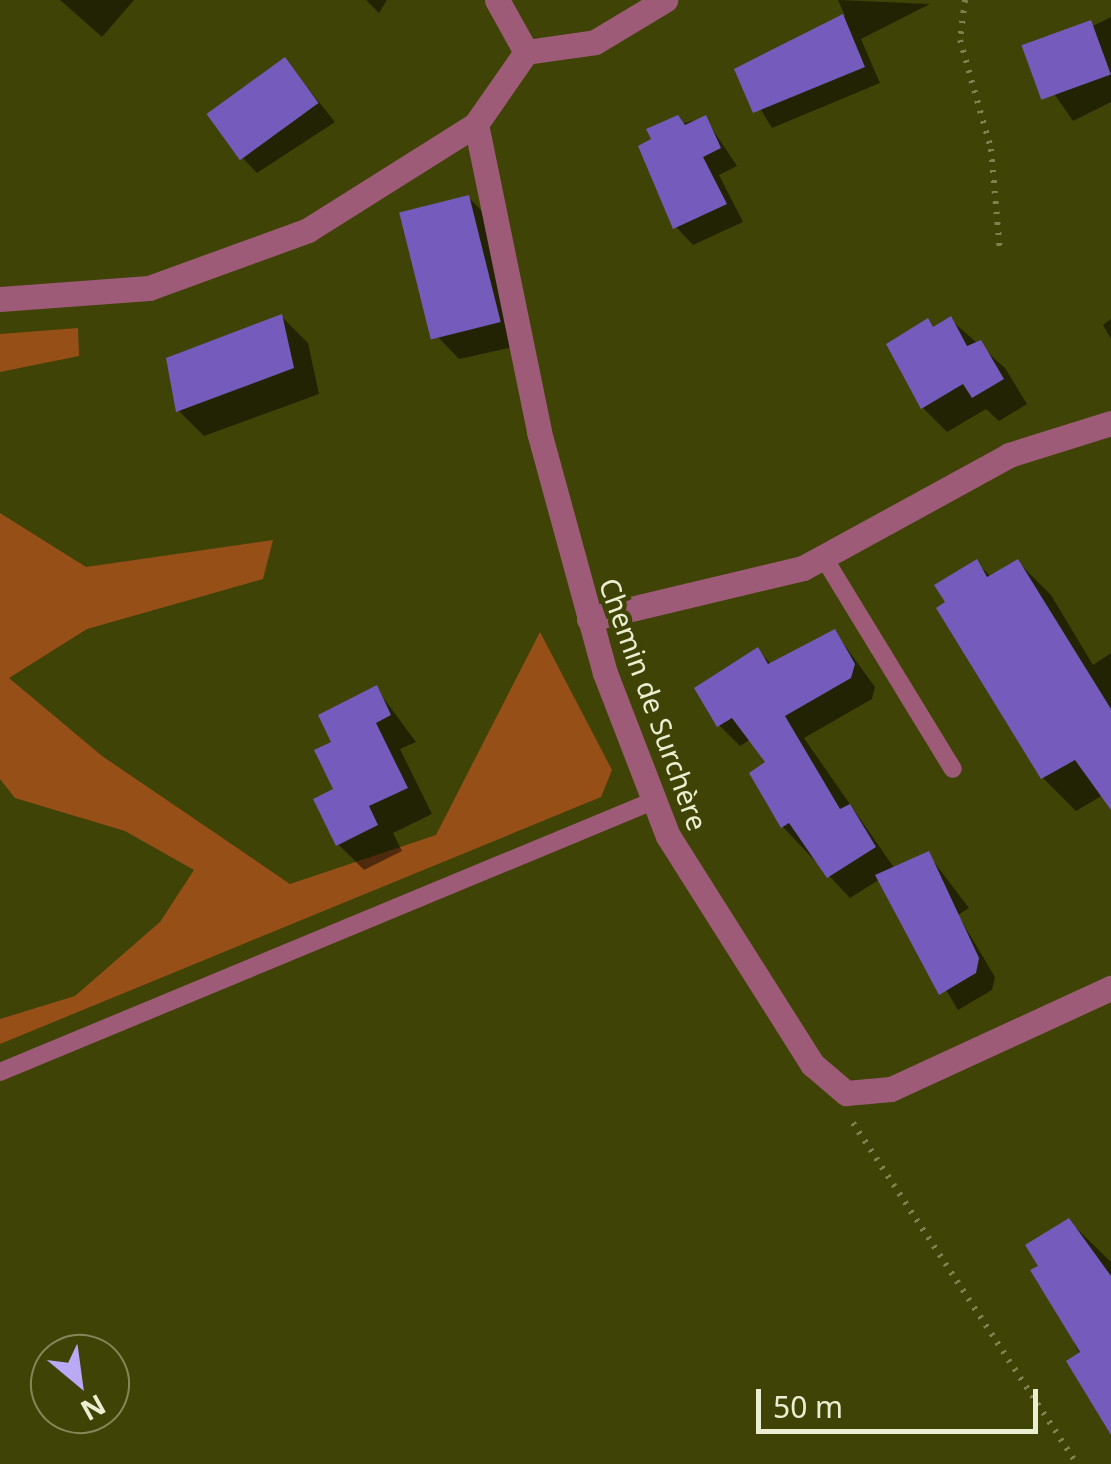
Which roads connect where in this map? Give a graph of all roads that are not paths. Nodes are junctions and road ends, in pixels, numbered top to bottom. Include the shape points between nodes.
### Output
1 (497, 0) edge
2 (665, 0) edge
3 (526, 52) junction
4 (476, 124) junction
5 (0, 298) edge
6 (1111, 423) edge
7 (824, 558) junction
8 (589, 619) junction
9 (953, 769) dead end
10 (652, 801) junction
11 (1111, 988) edge
12 (0, 1072) edge

1 - 3 street
2 - 3 street via 595,42
3 - 4 street
4 - 5 street via 324,221 228,267 149,288
4 - 8 street, Chemin de Surchère via 539,432
6 - 7 street via 1009,455
7 - 8 street via 691,602
7 - 9 lane
8 - 10 street, Chemin de Surchère
10 - 11 street, Chemin de Surchère via 709,912 812,1064 846,1093 891,1088
10 - 12 lane

